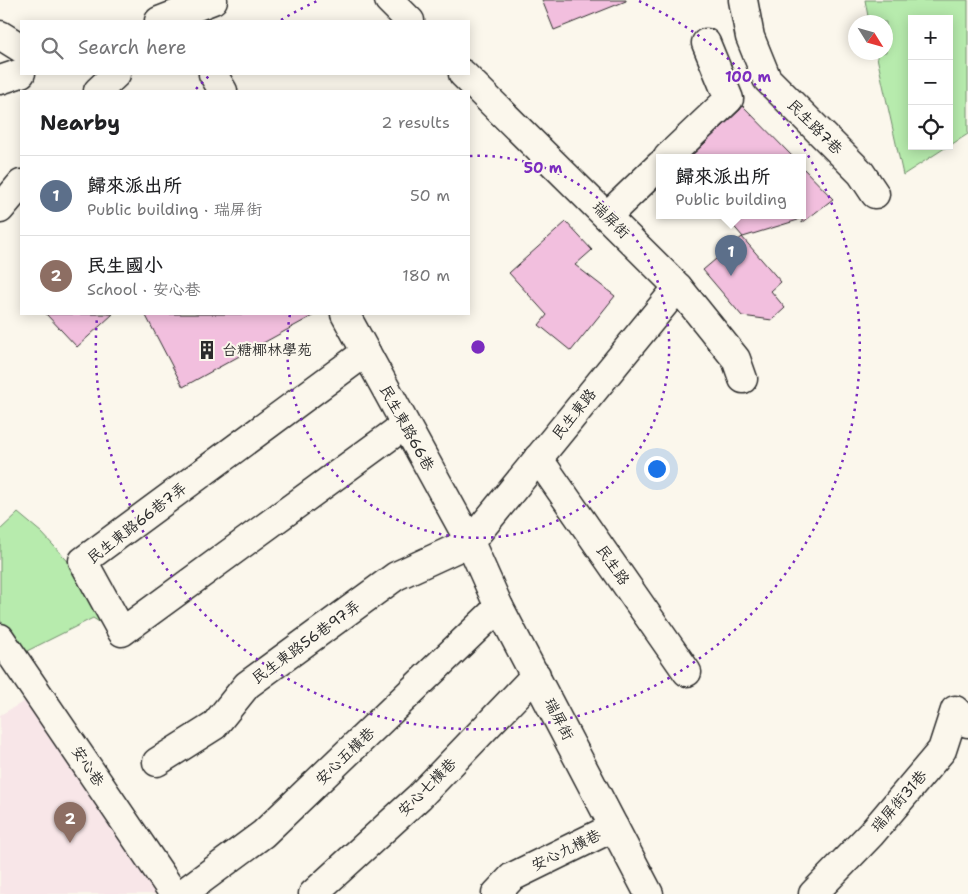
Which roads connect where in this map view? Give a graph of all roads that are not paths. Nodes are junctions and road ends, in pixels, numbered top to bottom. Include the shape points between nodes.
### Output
1 (213, 0) edge
2 (389, 0) edge
3 (743, 0) edge
4 (174, 19) edge
5 (409, 20) edge
6 (0, 35) edge
7 (706, 42) dead end
8 (20, 47) edge
9 (20, 72) edge
10 (115, 75) edge
11 (214, 75) edge
12 (464, 75) edge
13 (0, 80) edge
14 (99, 90) edge
15 (222, 90) edge
16 (671, 154) edge
17 (656, 169) edge
18 (20, 185) edge
19 (875, 194) dead end
20 (0, 209) edge
21 (607, 216) junction
22 (678, 287) junction
23 (346, 315) edge
24 (366, 352) junction
25 (743, 379) dead end
26 (406, 425) junction
27 (538, 458) junction
28 (470, 542) junction
29 (498, 607) junction
30 (0, 638) edge
31 (687, 672) dead end
32 (536, 676) junction
33 (968, 723) edge
34 (157, 762) dead end
35 (614, 827) junction
36 (174, 894) edge
37 (182, 894) edge
38 (313, 894) edge
39 (496, 894) edge
40 (649, 894) edge
41 (813, 894) edge

1 - 4 street
2 - 5 street
3 - 19 street, 民生路7巷 via 750,37 767,79 861,173
6 - 8 street
7 - 16 street via 729,98
9 - 13 street
10 - 14 street
11 - 15 street
12 - 21 street, 瑞屏街
17 - 21 street
18 - 20 street
21 - 22 street, 瑞屏街
22 - 25 street, 瑞屏街 via 736,359
22 - 27 street, 民生東路
23 - 24 street, 民生東路66巷
24 - 26 street, 民生東路66巷
24 - 26 street, 民生東路66巷7弄 via 83,561 122,632
26 - 28 street, 民生東路66巷
27 - 28 street, 民生東路
27 - 31 street, 民生路
28 - 29 street, 瑞屏街
28 - 34 street, 民生東路56巷97弄 via 396,576 247,685 214,726
29 - 32 street, 瑞屏街
29 - 37 street, 安心五橫巷 via 262,834
30 - 36 street, 安心巷
32 - 35 street, 瑞屏街
32 - 38 street, 安心七橫巷 via 419,797
33 - 41 street, 瑞屏街31巷 via 955,710 942,750 871,834
35 - 39 street, 安心九橫巷 via 512,877
35 - 40 street, 瑞屏街

